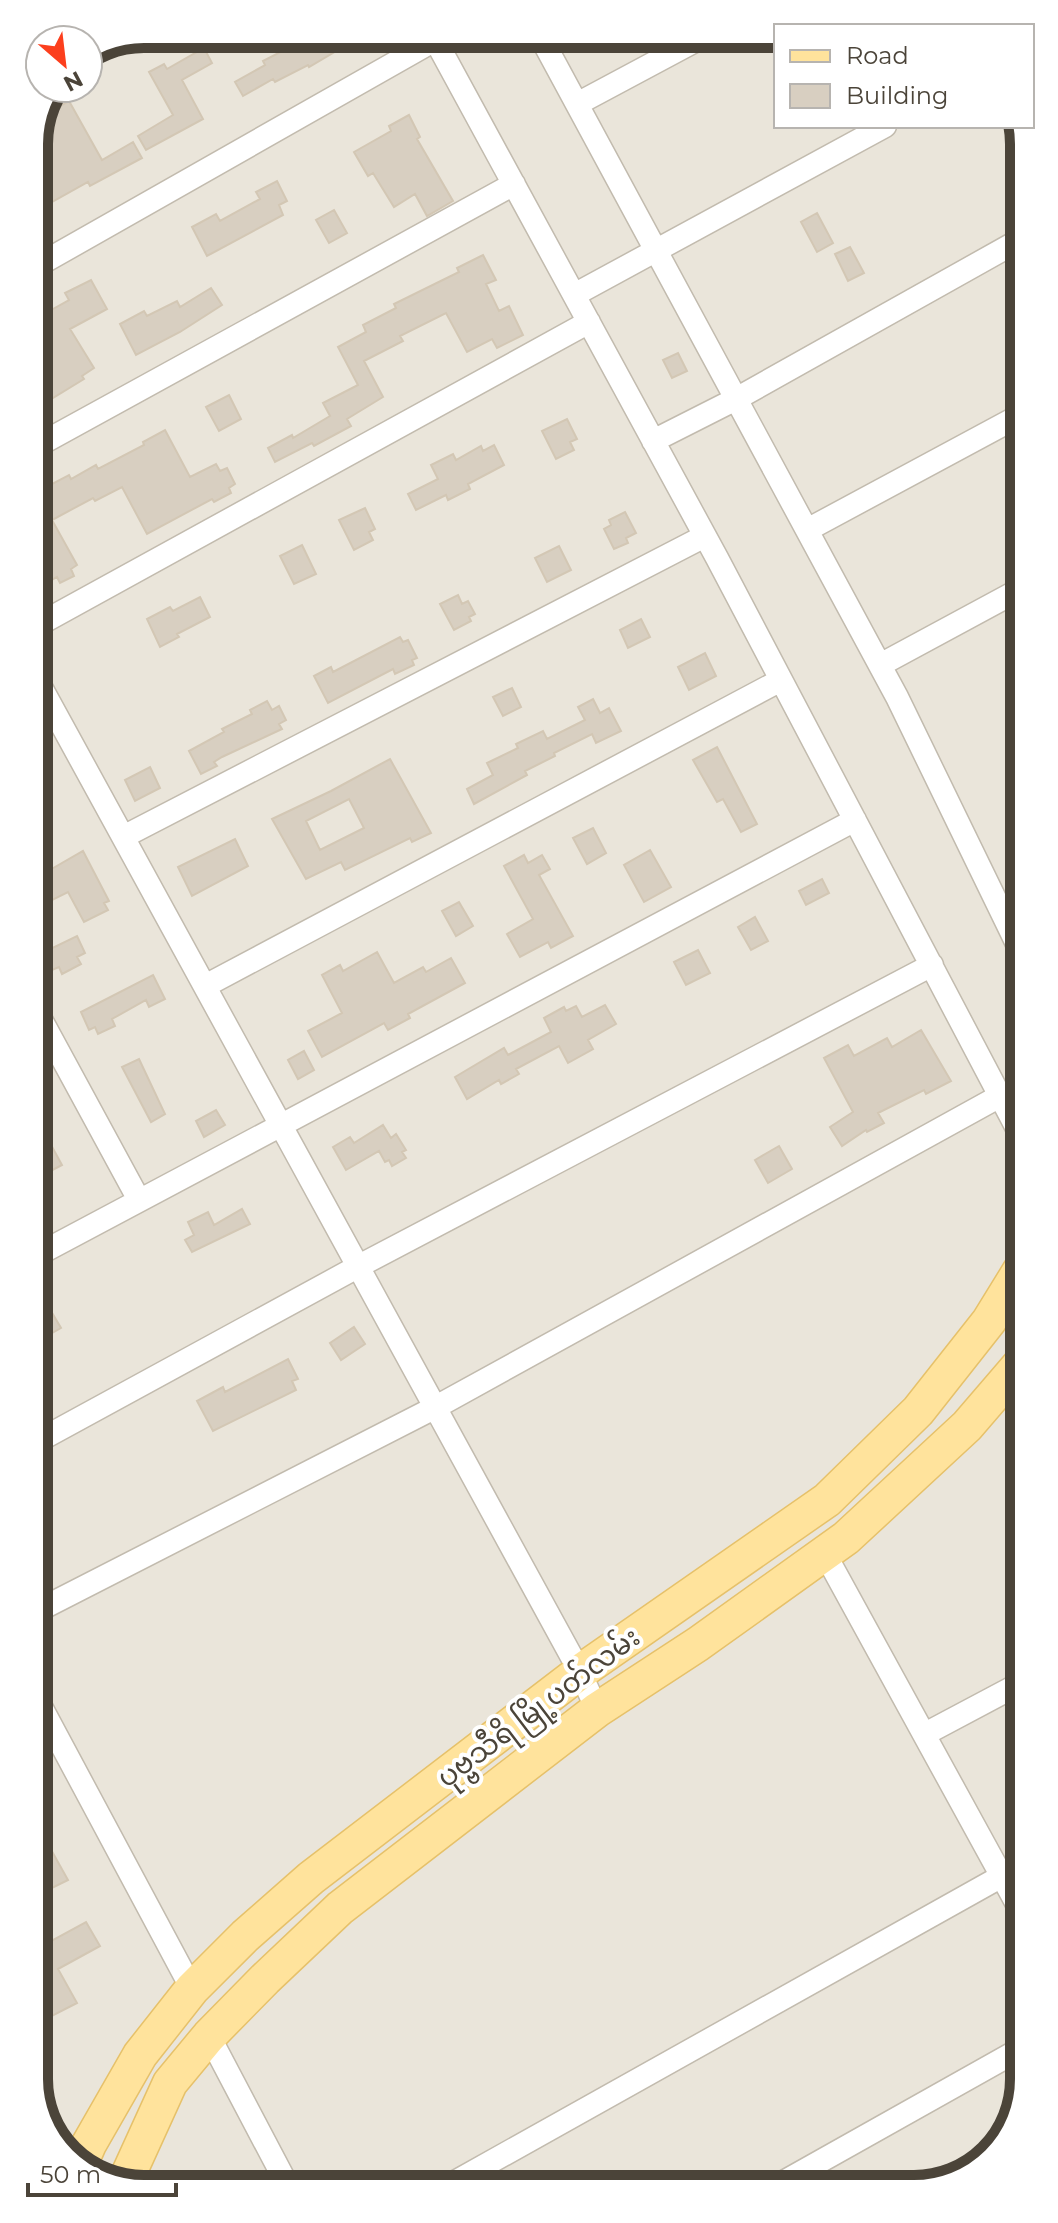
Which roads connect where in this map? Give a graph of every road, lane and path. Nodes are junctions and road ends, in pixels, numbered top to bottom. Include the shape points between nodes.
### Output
1 (415, 48) edge
2 (440, 48) edge
3 (547, 48) edge
4 (682, 48) edge
5 (577, 104) junction
6 (881, 128) edge
7 (514, 184) junction
8 (1010, 245) edge
9 (657, 251) junction
10 (48, 260) edge
11 (574, 295) junction
12 (589, 322) junction
13 (736, 399) junction
14 (1010, 421) edge
15 (48, 440) edge
16 (653, 441) junction
17 (807, 530) junction
18 (705, 536) junction
19 (1010, 595) edge
20 (48, 619) edge
21 (880, 665) junction
22 (781, 680) junction
23 (48, 700) edge
24 (855, 820) junction
25 (123, 837) junction
26 (1010, 930) edge
27 (932, 965) junction
28 (205, 986) junction
29 (48, 1032) edge
30 (1000, 1096) junction
31 (1010, 1115) edge
32 (281, 1125) junction
33 (139, 1200) junction
34 (48, 1249) edge
35 (359, 1266) junction
36 (1010, 1287) edge
37 (1010, 1376) edge
38 (436, 1407) junction
39 (48, 1436) edge
40 (825, 1554) junction
41 (48, 1605) edge
42 (580, 1672) junction
43 (1010, 1689) edge
44 (597, 1710) junction
45 (48, 1720) edge
46 (925, 1734) junction
47 (1002, 1876) junction
48 (1010, 1891) edge
49 (192, 1989) junction
50 (209, 2036) junction
51 (1010, 2055) edge
52 (85, 2154) edge
53 (129, 2174) edge
54 (282, 2175) edge
55 (467, 2175) edge
56 (796, 2175) edge

1 - 10 street
2 - 7 street
3 - 5 street
4 - 5 street
5 - 9 street
6 - 9 street
7 - 11 street
7 - 15 street
8 - 13 street
9 - 11 street
9 - 13 street
11 - 12 street
12 - 16 street
12 - 20 street
13 - 16 street
13 - 17 street
14 - 17 street
16 - 18 street
17 - 21 street
18 - 22 street
18 - 25 street
19 - 21 street
21 - 26 street
22 - 24 street
22 - 28 street
23 - 25 street
24 - 27 street
24 - 32 street
25 - 28 street
27 - 30 street
27 - 35 street
28 - 32 street
29 - 33 street
30 - 31 street
30 - 38 street
32 - 33 street
32 - 35 street
33 - 34 street
35 - 38 street
35 - 39 street
36 - 42 main road, ပုဗ္ဗသီရိ မြို့ပတ်လမ်း via 918,1411 827,1500
37 - 40 main road, ပုဗ္ဗသီရိ မြို့ပတ်လမ်း via 907,1484
38 - 41 street
38 - 42 street
40 - 44 main road, ပုဗ္ဗသီရိ မြို့ပတ်လမ်း
40 - 46 street
42 - 44 street
42 - 49 main road, ပုဗ္ဗသီရိ မြို့ပတ်လမ်း via 311,1878
43 - 46 street
44 - 50 main road, ပုဗ္ဗသီရိ မြို့ပတ်လမ်း via 340,1908
45 - 49 street
46 - 47 street
47 - 48 street
47 - 55 street
49 - 52 main road, ပုဗ္ဗသီရိ မြို့ပတ်လမ်း via 140,2055
50 - 53 main road, ပုဗ္ဗသီရိ မြို့ပတ်လမ်း via 170,2083
50 - 54 street
51 - 56 street

